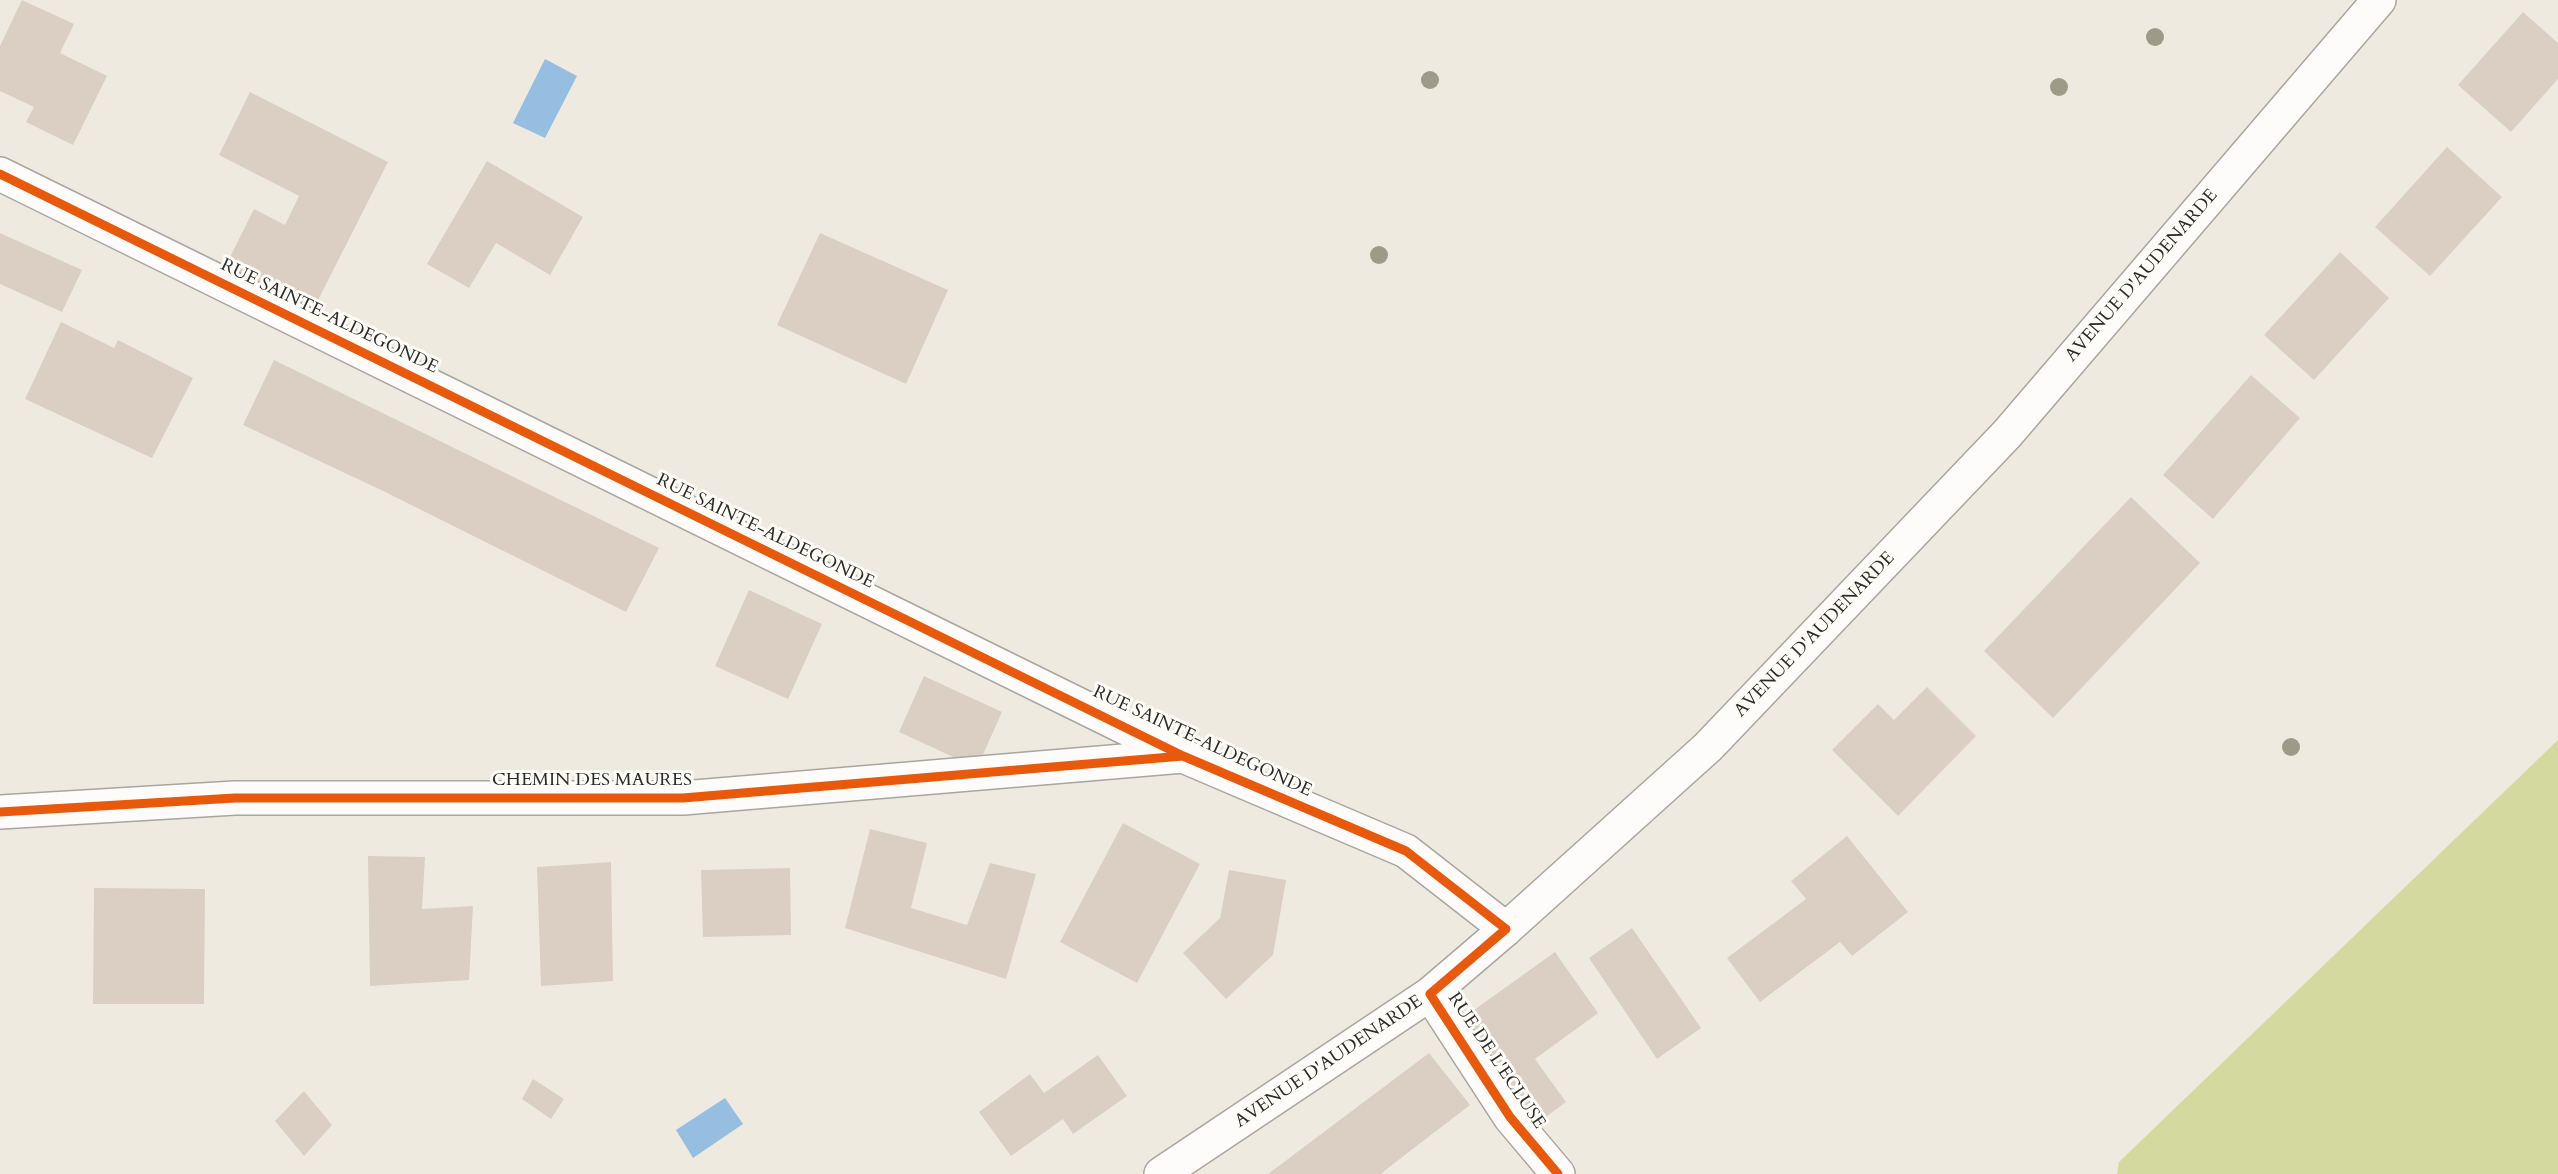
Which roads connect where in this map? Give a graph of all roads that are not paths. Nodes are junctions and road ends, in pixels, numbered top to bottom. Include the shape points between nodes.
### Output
1 (2379, 0) edge
2 (0, 174) edge
3 (1183, 756) junction
4 (0, 812) edge
5 (1506, 929) junction
6 (1430, 994) junction
7 (1161, 1174) edge
8 (1558, 1174) edge

1 - 5 street, AVENUE D'AUDENARDE via 2007,434 1708,747
2 - 3 street, RUE SAINTE-ALDEGONDE
3 - 4 street, CHEMIN DES MAURES via 683,798 235,798
3 - 5 street, RUE SAINTE-ALDEGONDE via 1406,851
5 - 6 street, AVENUE D'AUDENARDE
6 - 7 street, AVENUE D'AUDENARDE
6 - 8 street, RUE DE L'ECLUSE via 1510,1117

